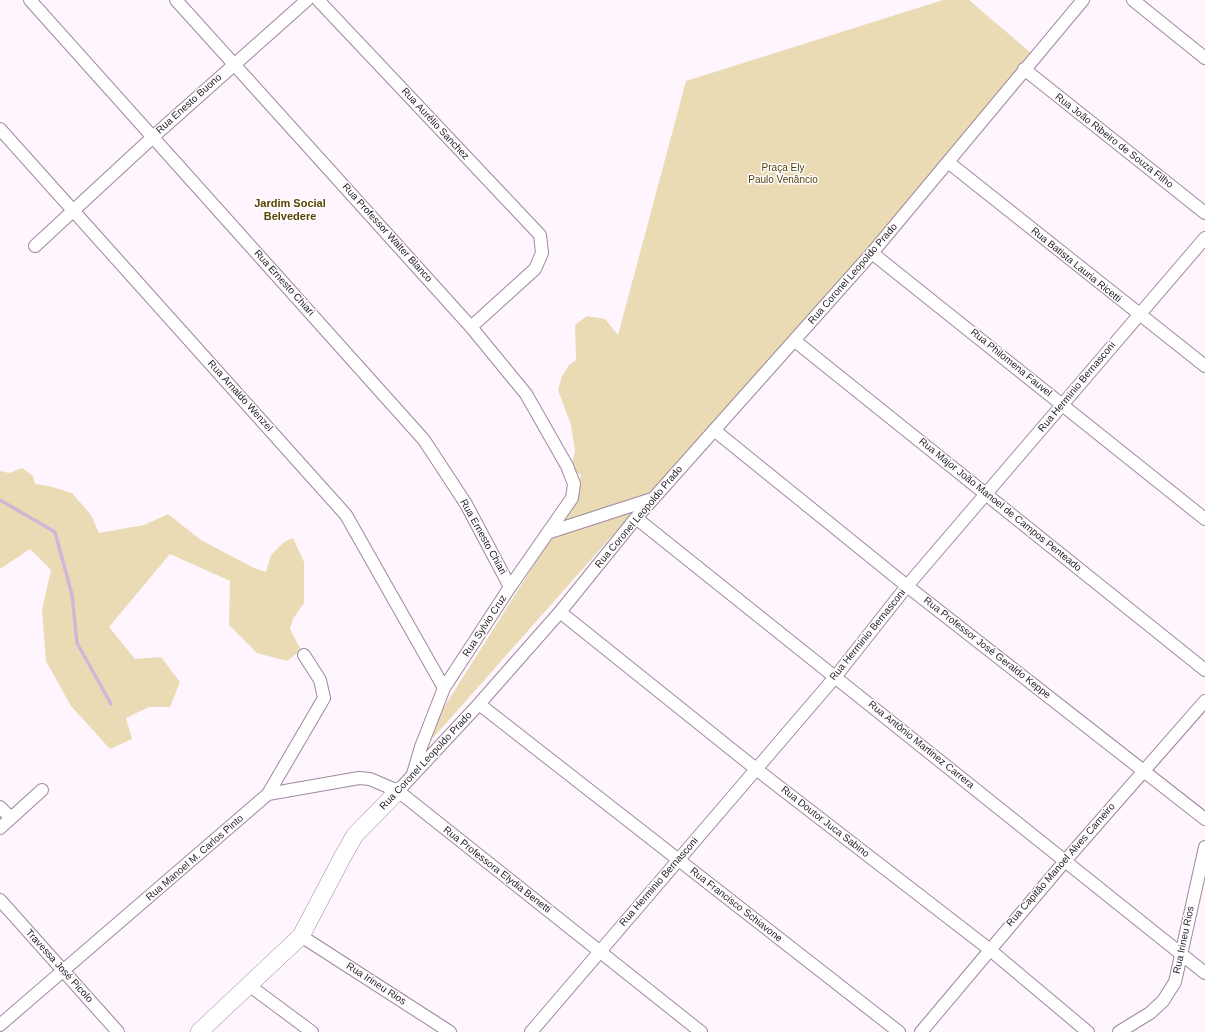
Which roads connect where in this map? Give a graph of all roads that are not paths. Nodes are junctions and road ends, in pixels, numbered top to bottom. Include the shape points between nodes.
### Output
1 (30, 0) edge
2 (176, 0) edge
3 (307, 0) edge
4 (318, 0) edge
5 (1083, 0) edge
6 (1133, 0) edge
7 (1205, 58) edge
8 (234, 64) junction
9 (1024, 69) junction
10 (0, 129) edge
11 (154, 136) junction
12 (948, 162) junction
13 (73, 210) junction
14 (1205, 213) edge
15 (1205, 238) edge
16 (35, 246) dead end
17 (872, 253) junction
18 (1139, 315) junction
19 (471, 327) junction
20 (795, 341) junction
21 (1205, 366) edge
22 (1062, 404) junction
23 (714, 430) junction
24 (574, 484) joint
25 (986, 494) junction
26 (653, 498) junction
27 (636, 518) junction
28 (1205, 519) edge
29 (550, 532) junction
30 (907, 586) junction
31 (510, 587) junction
32 (560, 612) junction
33 (304, 655) dead end
34 (1205, 670) edge
35 (836, 676) junction
36 (444, 688) junction
37 (1205, 701) edge
38 (479, 704) junction
39 (756, 769) junction
40 (1143, 770) junction
41 (412, 777) junction
42 (42, 790) dead end
43 (398, 791) junction
44 (268, 794) junction
45 (0, 807) edge
46 (11, 818) junction
47 (1205, 819) edge
48 (0, 828) edge
49 (1205, 847) edge
50 (678, 860) junction
51 (1065, 861) junction
52 (0, 900) edge
53 (301, 936) junction
54 (989, 949) junction
55 (600, 951) junction
56 (1181, 954) junction
57 (62, 972) junction
58 (1205, 973) edge
59 (250, 986) junction
60 (0, 1025) edge
61 (118, 1032) edge
62 (199, 1032) edge
63 (312, 1032) edge
64 (450, 1032) edge
65 (532, 1032) edge
66 (701, 1032) edge
67 (899, 1032) edge
68 (921, 1032) edge
69 (1088, 1032) edge
70 (1120, 1032) edge

1 - 11 street, Rua Ernesto Chiari
2 - 8 street, Rua Professor Walter Blanco
3 - 8 street, Rua Enesto Buono
4 - 19 street, Rua Aurélio Sanchez via 540,236 542,253 535,269
5 - 9 street, Rua Coronel Leopoldo Prado
6 - 7 street
8 - 11 street, Rua Enesto Buono
8 - 19 street, Rua Professor Walter Blanco
9 - 12 street, Rua Coronel Leopoldo Prado
9 - 14 street, Rua João Ribeiro de Souza Filho
10 - 13 street, Rua Arnaldo Wenzel
11 - 13 street, Rua Enesto Buono
11 - 31 street, Rua Ernesto Chiari via 424,440 466,504
12 - 17 street, Rua Coronel Leopoldo Prado
12 - 18 street, Rua Batista Lauria Ricetti
13 - 16 street, Rua Enesto Buono
13 - 36 street, Rua Arnaldo Wenzel via 346,515
15 - 18 street, Rua Herminio Bernasconi
17 - 20 street, Rua Coronel Leopoldo Prado
17 - 22 street, Rua Philomena Fauvel
18 - 21 street, Rua Batista Lauria Ricetti
18 - 22 street, Rua Herminio Bernasconi
19 - 24 street, Rua Professor Walter Blanco via 526,394 567,466
20 - 23 street, Rua Coronel Leopoldo Prado
20 - 25 street, Rua Major João Manoel de Campos Penteado
22 - 25 street, Rua Herminio Bernasconi
22 - 28 street, Rua Philomena Fauvel
23 - 26 street, Rua Coronel Leopoldo Prado
23 - 30 street, Rua Professor José Geraldo Keppe
24 - 29 street, Rua Sylvio Cruz via 572,498
25 - 30 street, Rua Herminio Bernasconi
25 - 34 street, Rua Major João Manoel de Campos Penteado
26 - 27 street, Rua Coronel Leopoldo Prado
26 - 29 street
27 - 32 street, Rua Coronel Leopoldo Prado
27 - 35 street, Rua Antônio Martinez Carrera
29 - 31 street, Rua Sylvio Cruz
30 - 35 street, Rua Herminio Bernasconi
30 - 40 street, Rua Professor José Geraldo Keppe
31 - 36 street, Rua Sylvio Cruz
32 - 38 street, Rua Coronel Leopoldo Prado
32 - 39 street, Rua Doutor Juca Sabino
33 - 44 street, Rua Manoel M. Carlos Pinto via 320,680 324,698
35 - 39 street, Rua Herminio Bernasconi
35 - 51 street, Rua Antônio Martinez Carrera
36 - 41 street, Rua Sylvio Cruz
37 - 40 street, Rua Capitão Manoel Alves Carneiro
38 - 41 street, Rua Coronel Leopoldo Prado
38 - 50 street, Rua Francisco Schiavone
39 - 50 street, Rua Herminio Bernasconi
39 - 54 street, Rua Doutor Juca Sabino
40 - 47 street, Rua Professor José Geraldo Keppe
40 - 51 street, Rua Capitão Manoel Alves Carneiro
41 - 43 street, Rua Coronel Leopoldo Prado
42 - 46 street
43 - 44 street, Rua Professora Elydia Benetti via 370,779 359,778
43 - 53 street, Rua Coronel Leopoldo Prado via 355,836
43 - 55 street, Rua Professora Elydia Benetti
44 - 57 street, Rua Manoel M. Carlos Pinto
45 - 46 street
46 - 48 street
49 - 56 street, Rua Irineu Rios
50 - 55 street, Rua Herminio Bernasconi
50 - 67 street, Rua Francisco Schiavone
51 - 54 street, Rua Capitão Manoel Alves Carneiro
51 - 56 street, Rua Antônio Martinez Carrera
52 - 57 street, Travessa José Picolo
53 - 59 street, Rua Coronel Leopoldo Prado
53 - 64 street, Rua Irineu Rios
54 - 68 street, Rua Capitão Manoel Alves Carneiro
54 - 69 street, Rua Doutor Juca Sabino
55 - 65 street, Rua Herminio Bernasconi
55 - 66 street, Rua Professora Elydia Benetti
56 - 58 street, Rua Antônio Martinez Carrera
56 - 70 street, Rua Irineu Rios via 1175,982 1163,1001 1146,1017
57 - 60 street, Rua Manoel M. Carlos Pinto
57 - 61 street, Travessa José Picolo
59 - 62 street, Rua Coronel Leopoldo Prado
59 - 63 street

